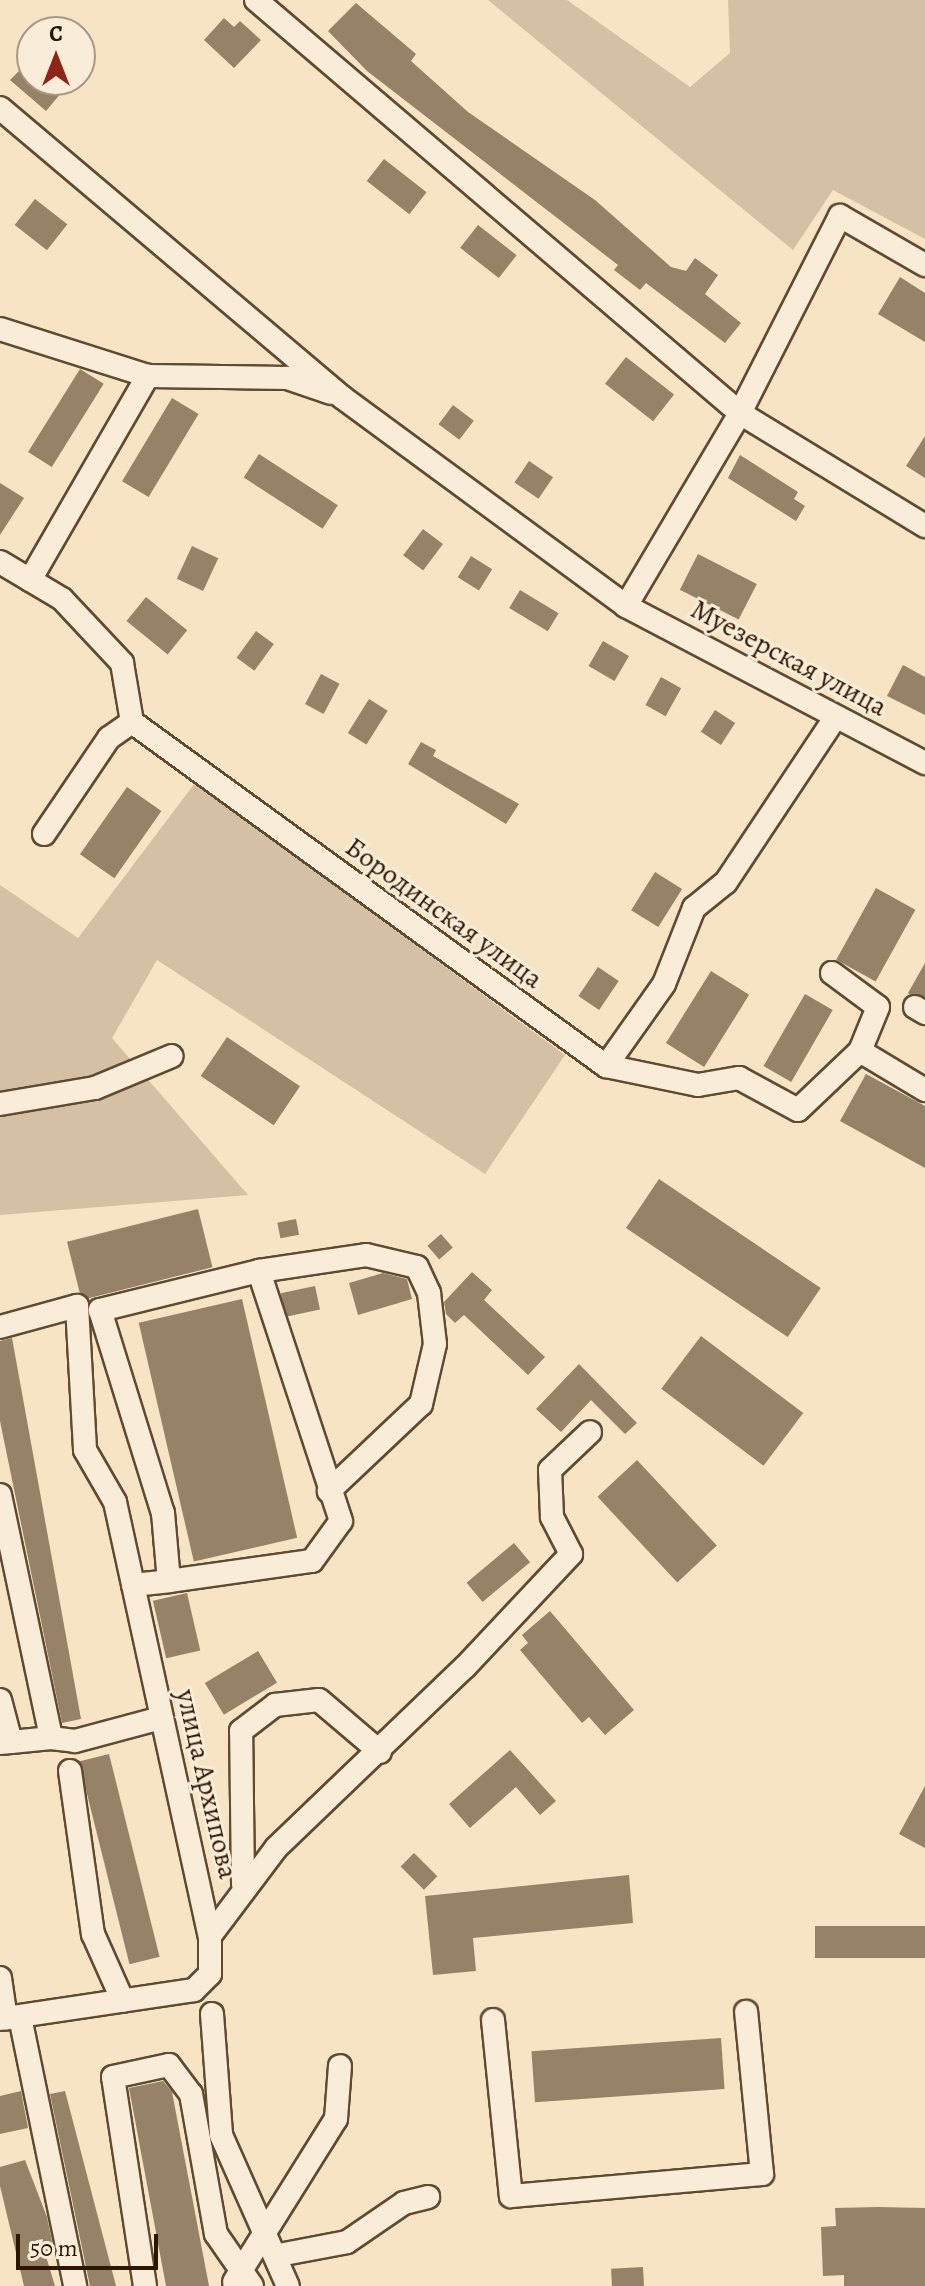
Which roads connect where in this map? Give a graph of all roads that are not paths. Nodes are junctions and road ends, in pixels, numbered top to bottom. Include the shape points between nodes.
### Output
1 (256, 0) edge
2 (0, 108) edge
3 (925, 265) edge
4 (0, 329) edge
5 (148, 376) junction
6 (343, 398) junction
7 (740, 413) junction
8 (925, 526) edge
9 (0, 562) edge
10 (30, 580) junction
11 (626, 606) junction
12 (835, 718) junction
13 (132, 722) junction
14 (925, 763) edge
15 (44, 834) dead end
16 (832, 973) dead end
17 (860, 1051) junction
18 (172, 1056) dead end
19 (606, 1066) junction
20 (925, 1090) edge
21 (0, 1104) edge
22 (259, 1271) junction
23 (0, 1327) edge
24 (590, 1432) dead end
25 (329, 1491) junction
26 (0, 1495) edge
27 (169, 1581) junction
28 (133, 1585) junction
29 (0, 1700) edge
30 (161, 1718) junction
31 (51, 1738) junction
32 (6, 1743) edge
33 (380, 1752) junction
34 (70, 1771) dead end
35 (243, 1884) junction
36 (210, 1936) junction
37 (0, 1978) edge
38 (123, 2001) junction
39 (746, 2012) dead end
40 (212, 2014) dead end
41 (9, 2018) edge
42 (493, 2020) dead end
43 (340, 2066) dead end
44 (217, 2081) junction
45 (186, 2086) junction
46 (428, 2197) dead end
47 (264, 2224) junction
48 (279, 2255) junction
49 (240, 2282) edge
50 (75, 2286) edge
51 (145, 2286) edge
52 (288, 2286) edge

1 - 7 street
2 - 6 street
3 - 7 street via 840,216
4 - 5 street
5 - 6 street via 287,378
5 - 10 street
6 - 11 street, Муезерская улица
7 - 8 street
7 - 11 street
9 - 10 street
10 - 13 street via 62,599 122,663
11 - 12 street, Муезерская улица
12 - 14 street, Муезерская улица
12 - 19 street via 726,882 694,908 664,984
13 - 15 street via 109,738
13 - 19 street, Бородинская улица
16 - 17 street via 878,1007
17 - 19 street, Бородинская улица via 798,1110 739,1078 698,1085
17 - 20 street
18 - 21 street via 95,1088
22 - 25 street
22 - 25 street via 366,1255 417,1267 429,1293 435,1344 421,1404
22 - 27 street via 100,1310 163,1513
23 - 28 street, улица Архипова via 77,1306 85,1450 115,1502
24 - 33 street via 550,1470 552,1517 571,1554
25 - 27 street via 341,1521 312,1561
26 - 31 street
27 - 28 street
28 - 30 street, улица Архипова
29 - 32 street
30 - 31 street via 75,1741
30 - 36 street, улица Архипова
31 - 32 street
33 - 35 street
33 - 35 street via 319,1700 275,1705 241,1731
34 - 38 street via 93,1934
35 - 36 street
36 - 38 street, улица Архипова via 210,1974 194,1990
37 - 41 street
38 - 41 street
39 - 42 street via 762,2174 511,2196
40 - 44 street
41 - 50 street
43 - 47 street via 336,2119
44 - 45 street
44 - 47 street via 221,2135
45 - 49 street via 216,2234
45 - 51 street via 169,2065 113,2077
46 - 48 street via 404,2203 347,2242
47 - 48 street
47 - 49 street
48 - 52 street

